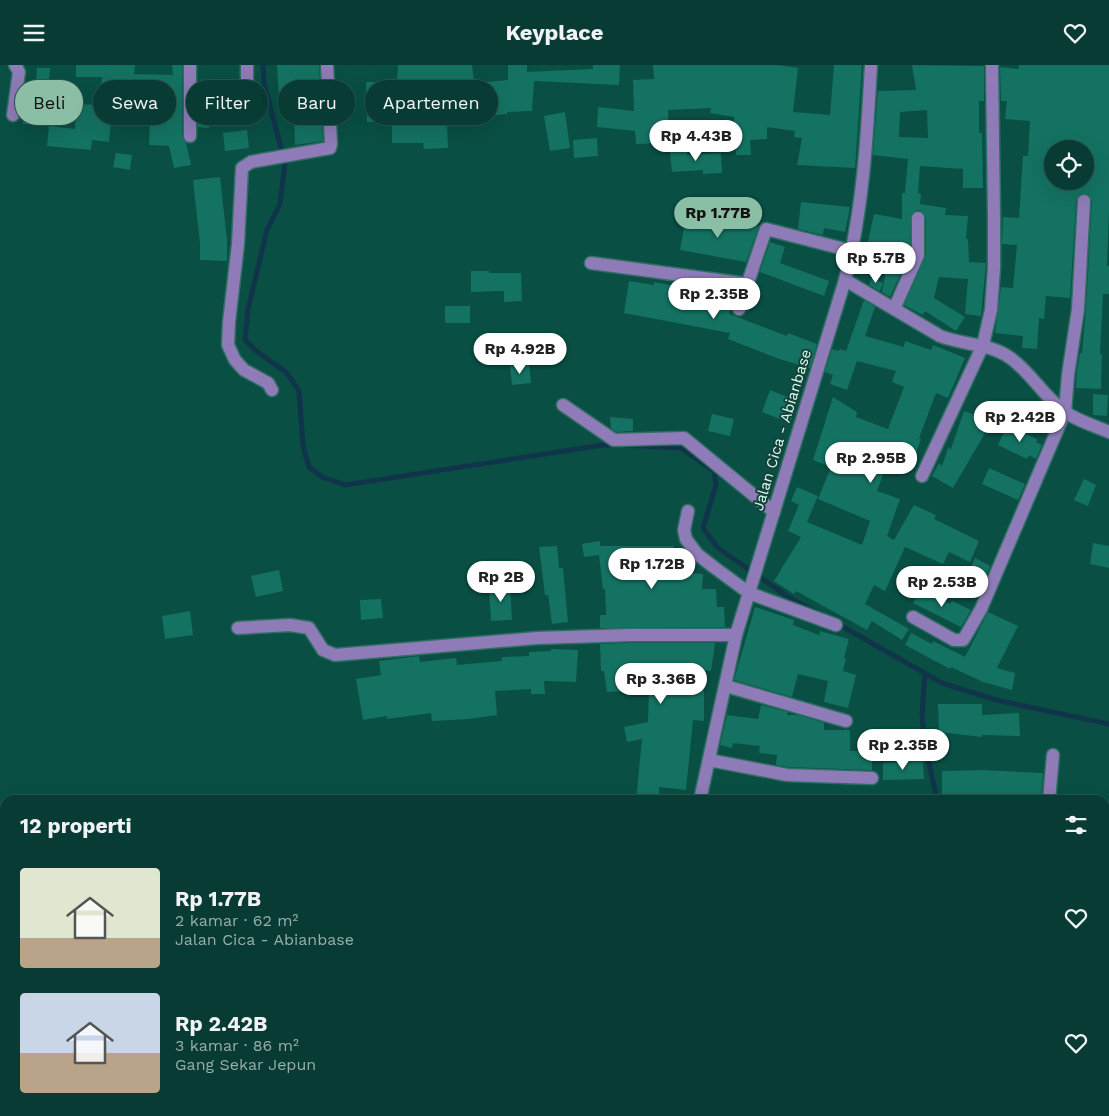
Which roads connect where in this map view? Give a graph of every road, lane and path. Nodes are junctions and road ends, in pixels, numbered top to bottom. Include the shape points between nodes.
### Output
1 (15, 65) edge
2 (190, 65) edge
3 (247, 65) edge
4 (327, 65) edge
5 (871, 65) edge
6 (992, 65) edge
7 (247, 80) dead end
8 (13, 115) dead end
9 (190, 136) dead end
10 (1084, 201) dead end
11 (918, 218) dead end
12 (852, 251) junction
13 (591, 263) dead end
14 (845, 280) junction
15 (748, 283) junction
16 (739, 309) dead end
17 (894, 309) junction
18 (983, 345) junction
19 (272, 390) dead end
20 (564, 405) dead end
21 (1065, 412) junction
22 (1109, 432) edge
23 (922, 477) dead end
24 (688, 511) dead end
25 (774, 512) junction
26 (750, 589) junction
27 (913, 617) dead end
28 (836, 625) dead end
29 (238, 628) dead end
30 (736, 635) junction
31 (726, 686) junction
32 (846, 721) dead end
33 (1053, 755) dead end
34 (709, 760) junction
35 (872, 778) dead end
36 (701, 795) edge
37 (1050, 795) edge

1 - 8 street via 20,73
2 - 9 street
3 - 7 street
4 - 19 street via 332,144 327,150 251,162 242,168 228,345 244,370 268,383
5 - 12 street, Jalan Cica - Abianbase via 866,160
6 - 18 street via 994,268
10 - 21 street via 1078,309
11 - 17 street via 918,255
12 - 14 street, Jalan Cica - Abianbase
12 - 15 street via 766,229
13 - 15 street
14 - 17 street
14 - 25 street, Jalan Cica - Abianbase
15 - 16 street
17 - 18 street via 940,336 956,342
18 - 21 street via 1022,368
18 - 23 street
20 - 25 street via 614,440 684,438
21 - 22 street
21 - 27 street via 981,609 963,640 954,640
24 - 26 street via 684,530 690,545 715,568
25 - 26 street, Jalan Cica - Abianbase
26 - 28 street
26 - 30 street, Jalan Cica - Abianbase
29 - 30 street via 310,627 323,650 335,655 537,638
30 - 31 street, Jalan Cica - Abianbase
31 - 32 street
31 - 34 street, Jalan Cica - Abianbase
33 - 37 street
34 - 35 street via 788,775
34 - 36 street, Jalan Cica - Abianbase

